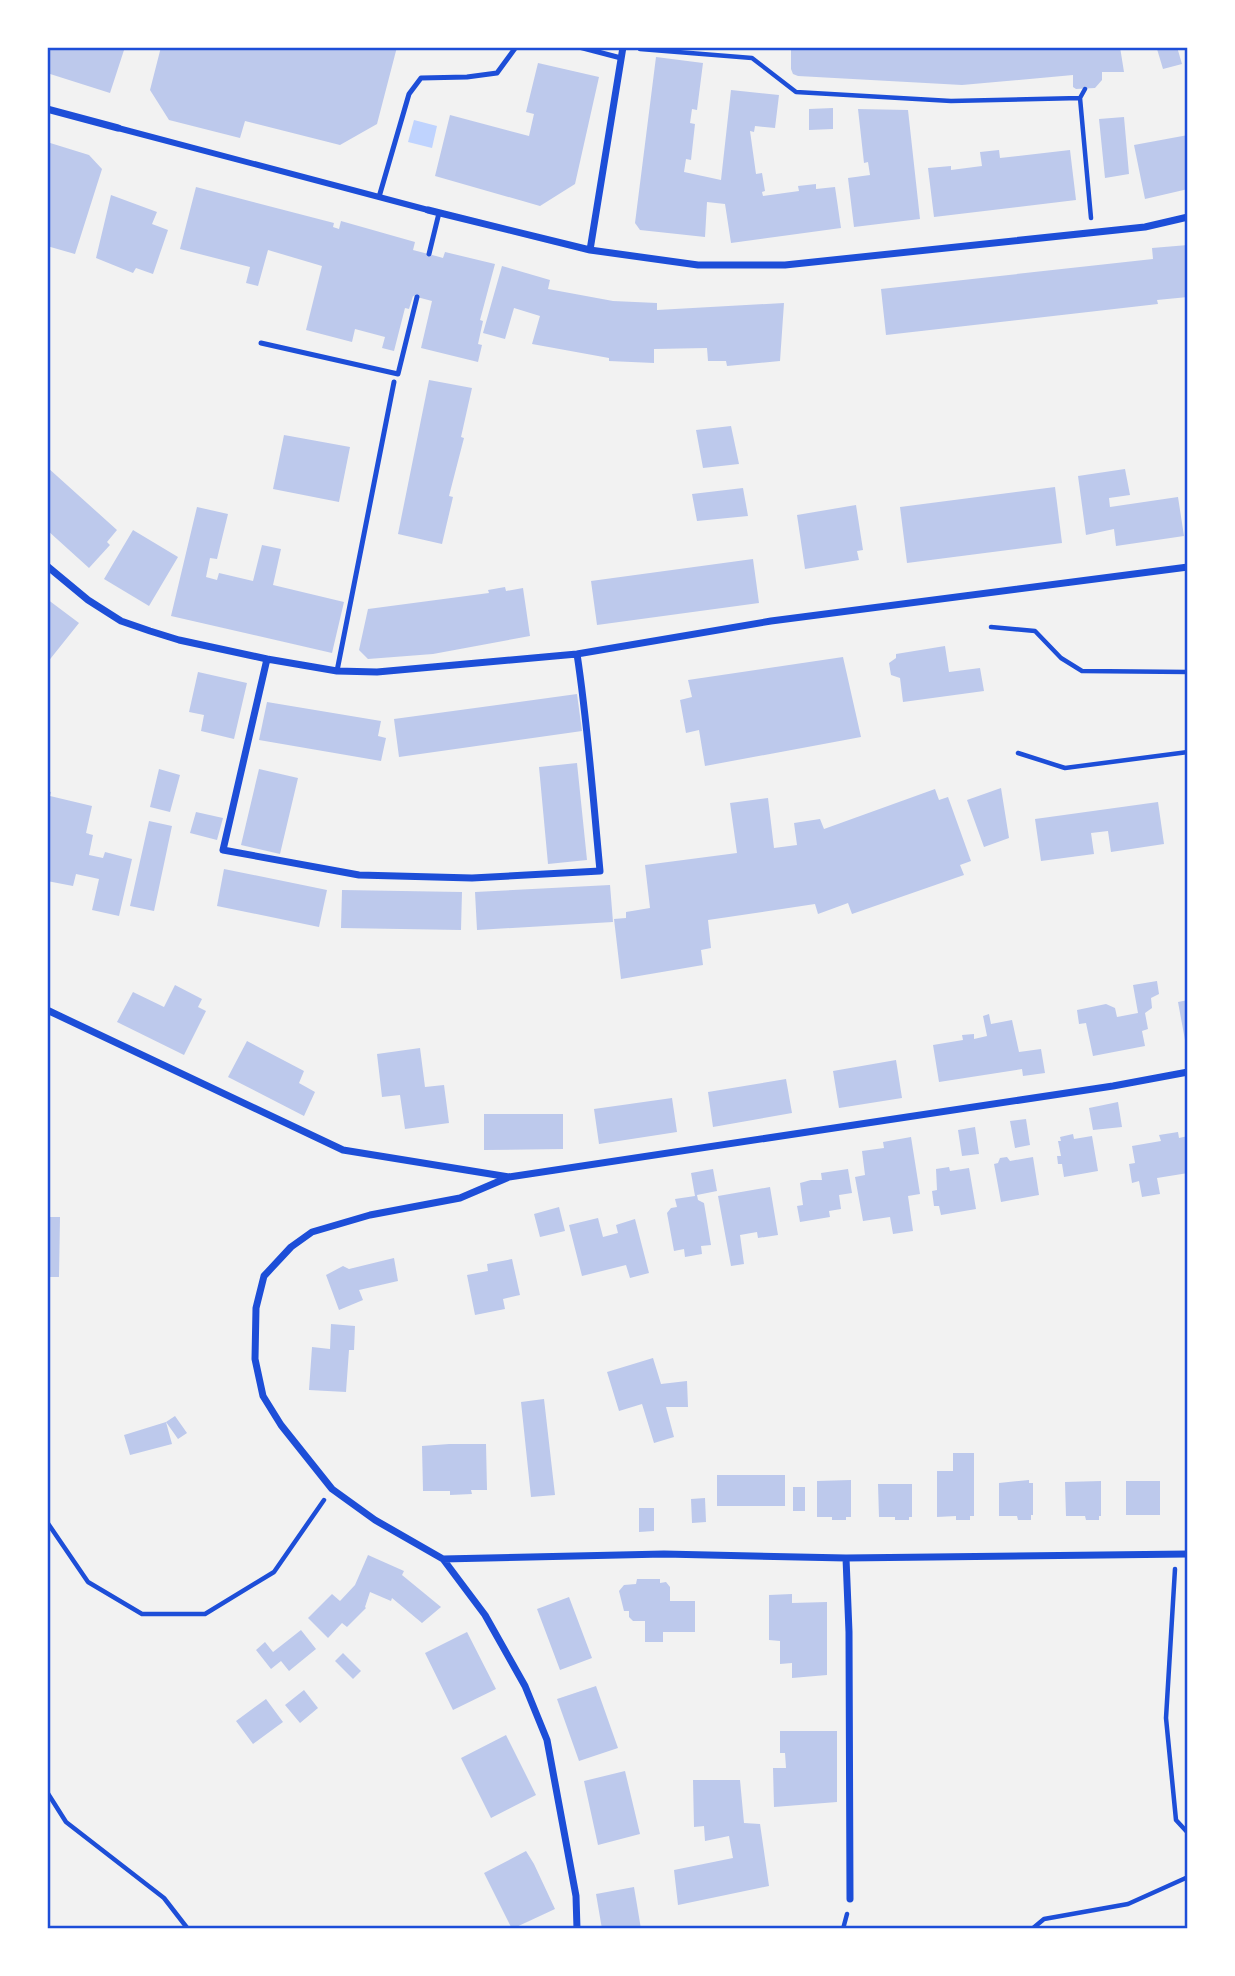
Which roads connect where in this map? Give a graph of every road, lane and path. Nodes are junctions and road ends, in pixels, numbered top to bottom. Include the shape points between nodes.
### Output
1 (516, 47) edge
2 (579, 47) edge
3 (623, 47) edge
4 (621, 58) junction
5 (1085, 89) dead end
6 (1080, 99) junction
7 (47, 109) edge
8 (118, 128) joint
9 (379, 197) junction
10 (428, 210) joint
11 (439, 212) junction
12 (1188, 217) edge
13 (1092, 233) junction
14 (590, 250) junction
15 (429, 254) dead end
16 (417, 297) dead end
17 (261, 343) dead end
18 (394, 382) dead end
19 (47, 566) edge
20 (1188, 567) edge
21 (991, 627) dead end
22 (577, 654) junction
23 (267, 659) junction
24 (337, 671) junction
25 (1188, 672) edge
26 (1188, 752) edge
27 (1018, 753) dead end
28 (47, 1010) edge
29 (1188, 1072) edge
30 (509, 1177) junction
31 (332, 1489) junction
32 (47, 1522) edge
33 (1177, 1554) junction
34 (1188, 1554) edge
35 (846, 1558) junction
36 (443, 1559) junction
37 (47, 1792) edge
38 (1188, 1833) edge
39 (1188, 1878) edge
40 (850, 1899) dead end
41 (188, 1929) edge
42 (577, 1929) edge
43 (1032, 1929) edge

1 - 9 lane via 496,72 421,78 410,94
2 - 4 lane
3 - 4 street
3 - 6 path via 752,58 796,92 951,101
4 - 14 street
5 - 6 path
6 - 13 path
7 - 8 street
8 - 9 street
9 - 10 street
10 - 11 street
11 - 14 street
11 - 15 lane
12 - 13 street
13 - 14 street via 785,265 698,265
16 - 17 lane via 398,374
18 - 24 lane
19 - 23 street via 121,621 179,640
20 - 22 street via 771,621
21 - 25 path via 1035,631 1082,671
22 - 23 street via 600,871 472,878 359,875 223,850
22 - 24 street via 377,672
23 - 24 street
26 - 27 path via 1065,768
28 - 30 street via 343,1150
29 - 30 street
30 - 31 street via 460,1198 369,1215 312,1232 264,1276 256,1308 256,1359 263,1396
31 - 32 path via 274,1572 205,1614 142,1614 88,1582
31 - 36 street
33 - 34 street
33 - 35 street
33 - 38 path via 1166,1718 1176,1820
35 - 36 street via 664,1554
35 - 40 street
36 - 42 street via 485,1615 525,1686 547,1740 576,1896
37 - 41 path via 66,1822 164,1898
39 - 43 path via 1128,1904 1044,1919

